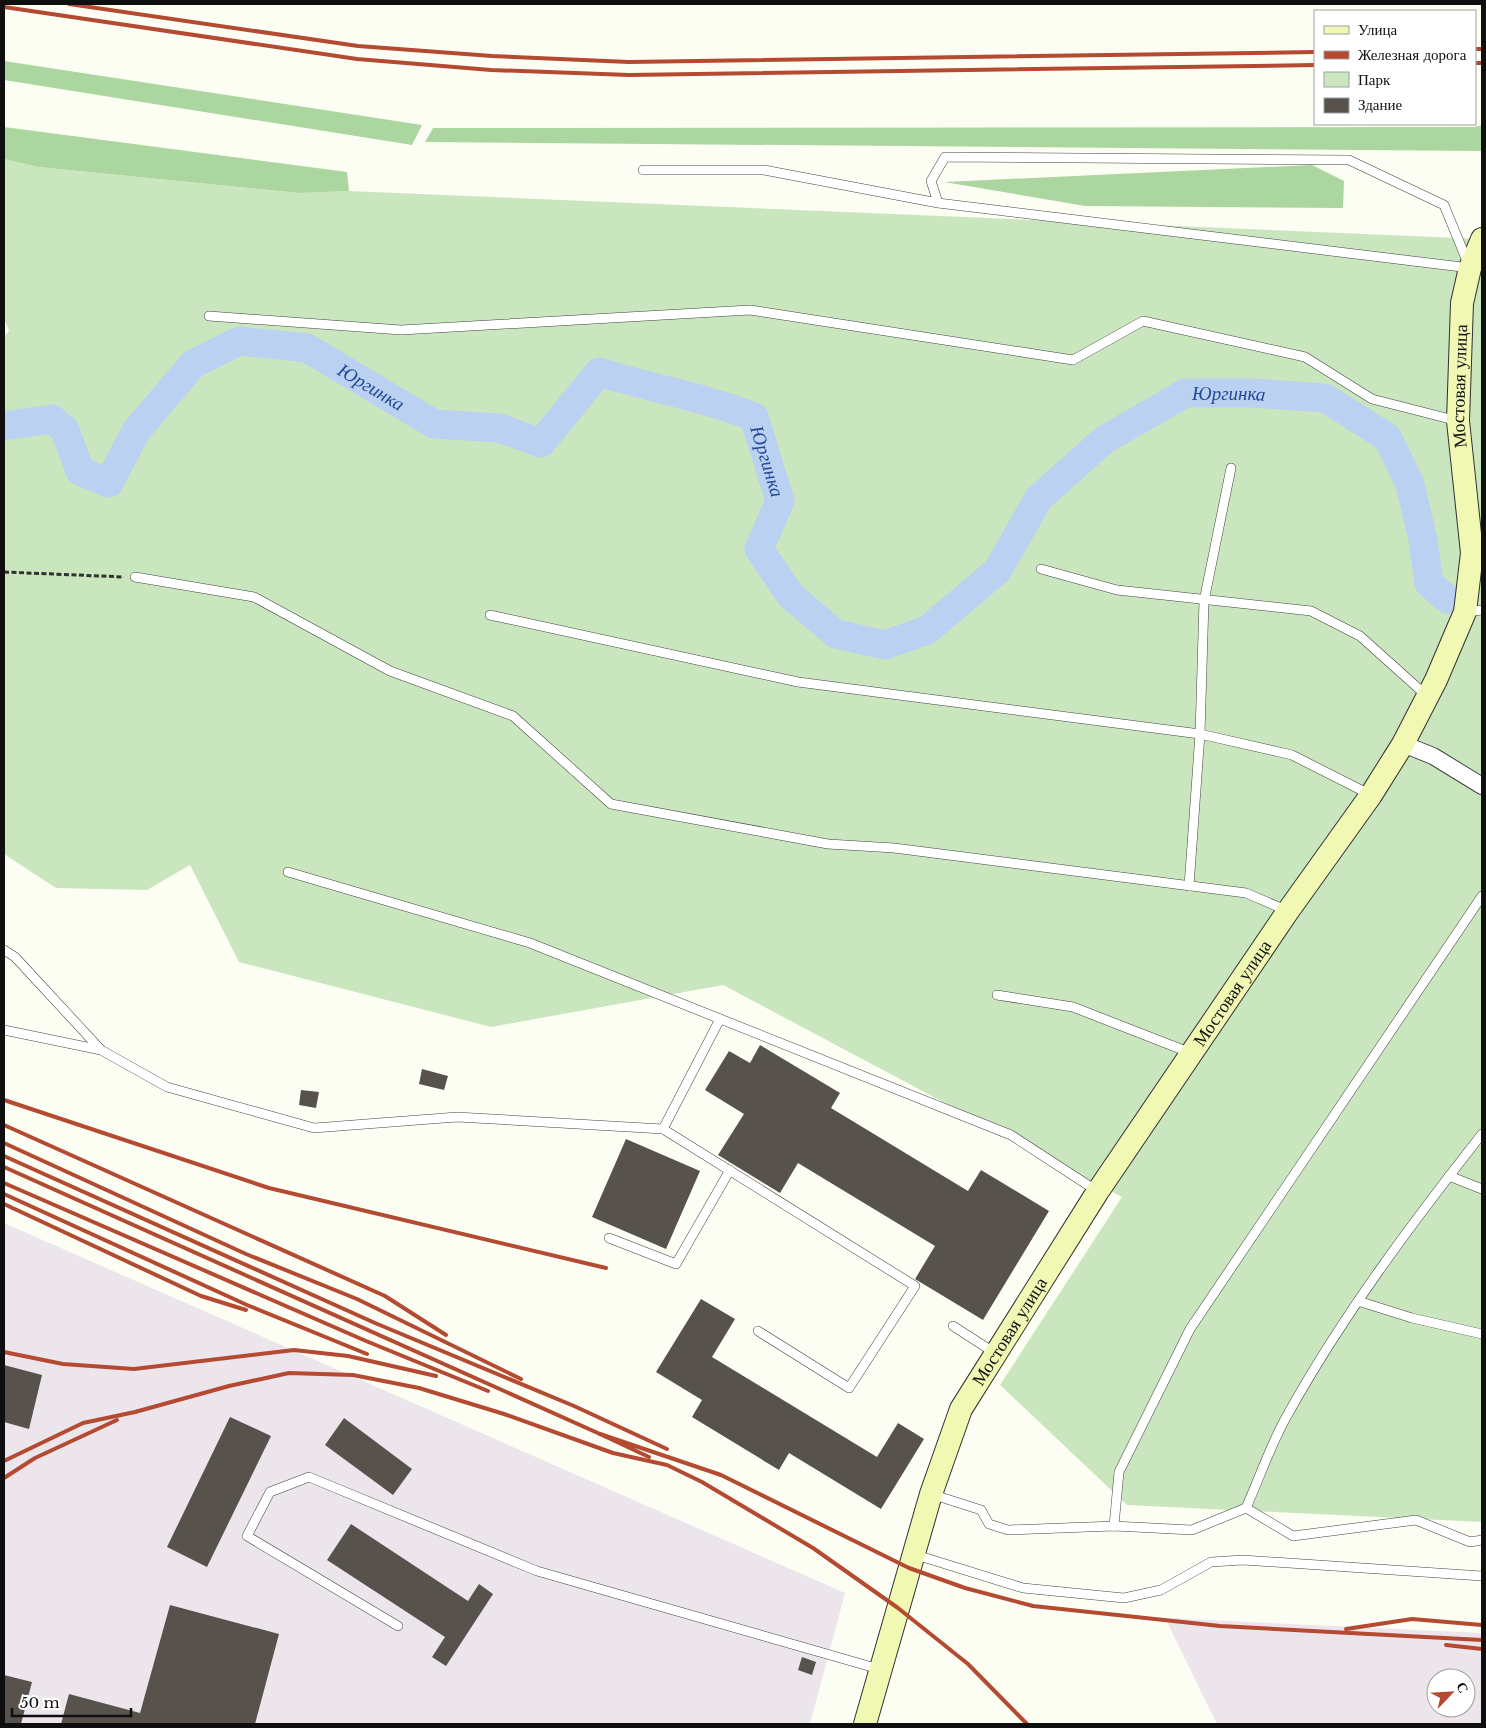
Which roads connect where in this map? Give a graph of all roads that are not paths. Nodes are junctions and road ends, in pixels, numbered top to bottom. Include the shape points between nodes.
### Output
1 (643, 170) dead end
2 (938, 203) junction
3 (1482, 239) edge
4 (1475, 262) edge
5 (209, 316) dead end
6 (1458, 421) junction
7 (1231, 468) dead end
8 (1041, 569) dead end
9 (135, 577) road end
10 (1204, 601) junction
11 (1473, 611) edge
12 (490, 615) dead end
13 (1428, 697) junction
14 (1200, 734) junction
15 (1403, 744) junction
16 (1482, 786) edge
17 (1371, 795) junction
18 (288, 872) dead end
19 (1189, 886) junction
20 (1482, 896) edge
21 (1288, 911) junction
22 (4, 950) edge
23 (997, 994) dead end
24 (720, 1019) junction
25 (4, 1030) edge
26 (101, 1050) junction
27 (1192, 1053) junction
28 (663, 1129) junction
29 (1482, 1134) edge
30 (730, 1170) junction
31 (1449, 1176) junction
32 (1482, 1189) edge
33 (1098, 1191) junction
34 (609, 1238) dead end
35 (1358, 1301) junction
36 (953, 1326) dead end
37 (758, 1331) dead end
38 (1482, 1334) edge
39 (995, 1353) junction
40 (931, 1494) junction
41 (1246, 1508) junction
42 (1114, 1526) junction
43 (1482, 1540) edge
44 (913, 1554) junction
45 (1482, 1576) edge
46 (398, 1626) dead end
47 (880, 1669) junction
48 (865, 1724) edge

1 - 2 lane via 764,170
2 - 4 lane
2 - 4 lane via 931,181 945,158 1348,160 1444,204
3 - 4 street, Мостовая улица
4 - 6 street, Мостовая улица via 1462,303
5 - 6 lane via 401,330 750,310 1073,360 1143,320 1304,357 1372,399
6 - 11 street, Мостовая улица via 1472,553
7 - 10 lane
8 - 10 lane via 1117,590
9 - 19 lane via 254,597 390,671 513,716 610,804 828,844 894,848
10 - 13 lane via 1311,611 1360,636
10 - 14 lane
11 - 13 street, Мостовая улица
12 - 14 lane via 798,682
13 - 15 street, Мостовая улица
14 - 17 lane via 1292,755
14 - 19 lane
15 - 16 street via 1433,756
15 - 17 street, Мостовая улица
17 - 21 street, Мостовая улица
18 - 24 lane via 530,943
19 - 21 lane via 1246,894
20 - 42 lane via 1190,1329 1119,1472
21 - 27 street, Мостовая улица
22 - 26 lane
23 - 27 lane via 1073,1007
24 - 28 lane
24 - 33 lane via 1011,1135
25 - 26 lane
26 - 28 lane via 167,1086 314,1128 457,1117
27 - 33 street, Мостовая улица
28 - 30 lane
29 - 31 lane
30 - 34 lane via 676,1264
30 - 37 lane via 915,1286 848,1388
31 - 32 lane
31 - 35 lane
33 - 39 street, Мостовая улица
35 - 38 lane via 1412,1318
35 - 41 lane via 1287,1415
36 - 39 lane
39 - 40 street, Мостовая улица via 961,1409
40 - 42 lane via 981,1510 989,1524 1008,1530
40 - 44 street, Мостовая улица
41 - 42 lane via 1192,1530
41 - 43 lane via 1293,1536 1416,1520 1470,1542
44 - 45 lane via 1023,1588 1124,1598 1161,1590 1211,1562 1243,1560
44 - 47 street, Мостовая улица
46 - 47 lane via 247,1536 270,1492 309,1477 537,1572
47 - 48 street, Мостовая улица

